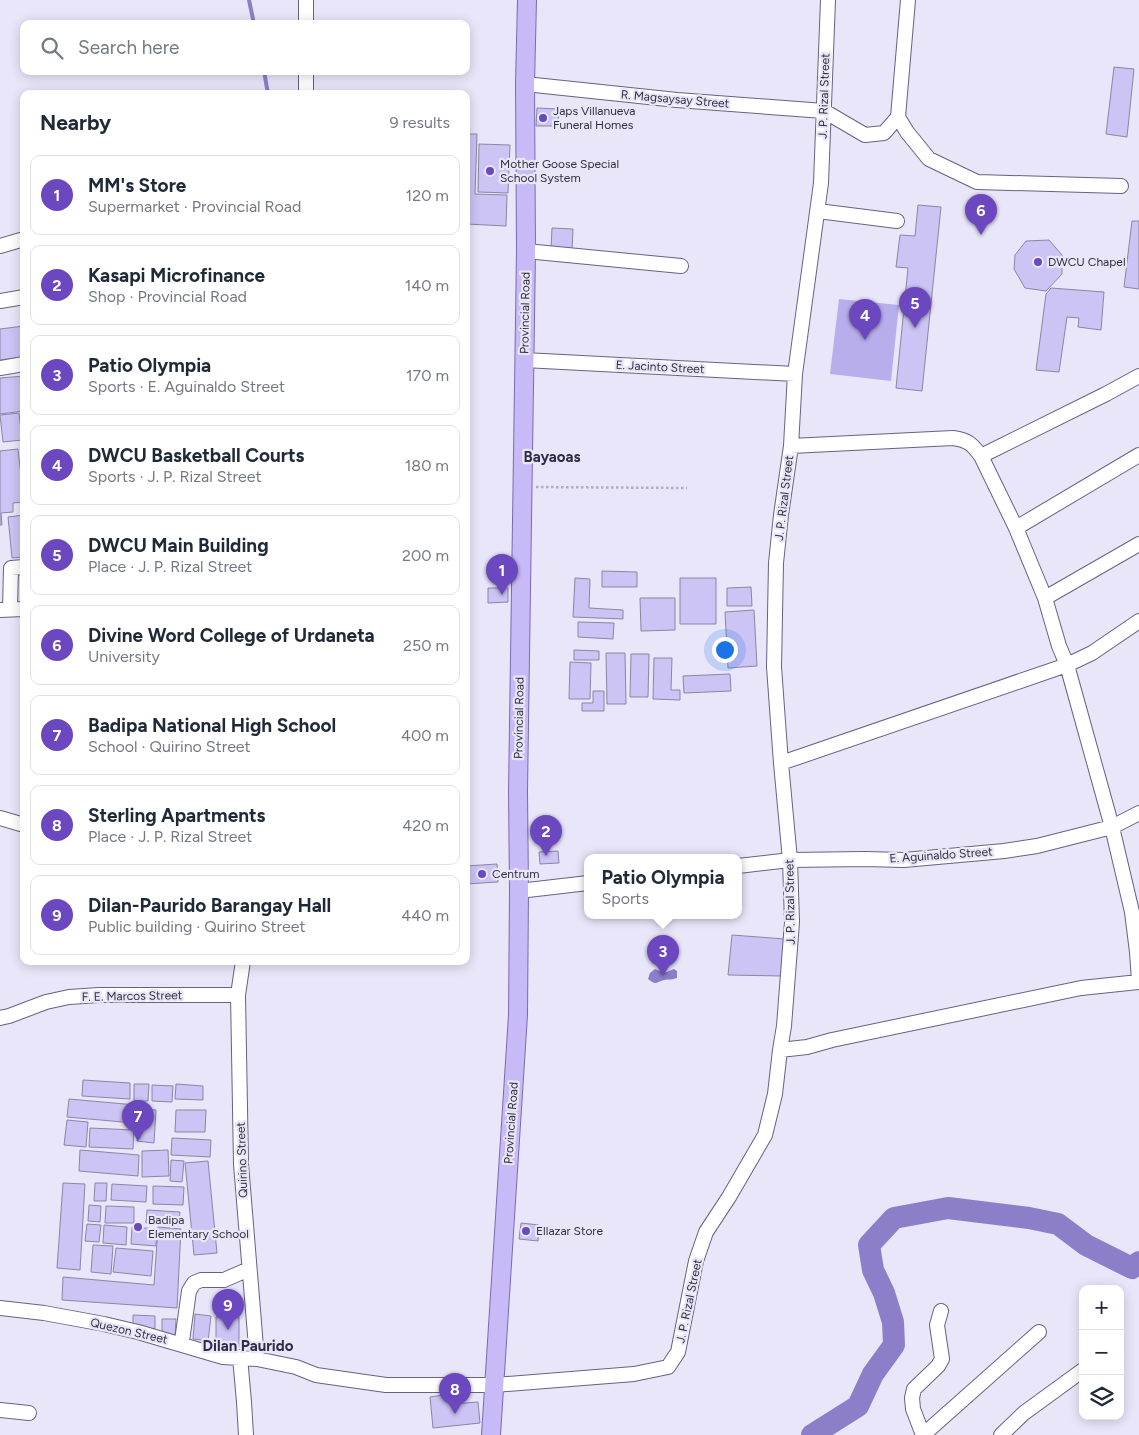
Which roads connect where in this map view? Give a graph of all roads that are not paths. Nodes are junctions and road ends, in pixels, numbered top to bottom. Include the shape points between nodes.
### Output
1 (306, 0) edge
2 (527, 0) edge
3 (828, 0) edge
4 (908, 0) edge
5 (306, 20) edge
6 (306, 75) edge
7 (525, 84) junction
8 (306, 90) edge
9 (824, 111) junction
10 (898, 117) junction
11 (1121, 186) dead end
12 (818, 211) junction
13 (897, 221) dead end
14 (20, 240) edge
15 (0, 246) edge
16 (526, 250) junction
17 (681, 266) dead end
18 (20, 298) edge
19 (0, 301) edge
20 (524, 360) junction
21 (20, 365) edge
22 (0, 368) edge
23 (795, 374) junction
24 (1139, 376) edge
25 (791, 446) junction
26 (1139, 455) edge
27 (980, 456) junction
28 (1016, 528) junction
29 (1139, 544) edge
30 (11, 567) edge
31 (1045, 598) junction
32 (11, 609) edge
33 (1139, 621) edge
34 (1068, 665) junction
35 (780, 763) junction
36 (1139, 813) edge
37 (0, 818) edge
38 (20, 824) edge
39 (1112, 827) junction
40 (790, 860) junction
41 (742, 866) edge
42 (584, 883) edge
43 (519, 891) junction
44 (243, 965) edge
45 (1139, 981) edge
46 (238, 995) junction
47 (0, 1018) edge
48 (780, 1050) junction
49 (249, 1269) junction
50 (0, 1308) edge
51 (941, 1311) dead end
52 (1039, 1332) dead end
53 (180, 1344) junction
54 (240, 1357) junction
55 (256, 1359) junction
56 (1079, 1373) edge
57 (494, 1385) junction
58 (0, 1410) edge
59 (29, 1412) dead end
60 (246, 1435) edge
61 (491, 1435) edge
62 (923, 1435) edge
63 (1001, 1435) edge

1 - 5 street
2 - 7 main road, Provincial Road
3 - 9 street, J. P. Rizal Street
4 - 10 street
6 - 8 street
7 - 9 street, R. Magsaysay Street
7 - 16 main road, Provincial Road
9 - 10 street via 865,135 884,133
9 - 12 street, J. P. Rizal Street
10 - 11 street via 929,159 977,182
12 - 13 street
12 - 23 street, J. P. Rizal Street
14 - 15 street
16 - 17 street
16 - 20 main road, Provincial Road
18 - 19 street
20 - 23 street, E. Jacinto Street
20 - 43 main road, Provincial Road
21 - 22 street
23 - 25 street, J. P. Rizal Street
24 - 27 street
25 - 27 street via 953,438 965,439
25 - 35 street, J. P. Rizal Street via 776,563 774,667
26 - 28 street
27 - 28 street
28 - 31 street
29 - 31 street
30 - 32 street
31 - 34 street
33 - 34 street
34 - 35 street
34 - 39 street
35 - 40 street, J. P. Rizal Street
36 - 39 street, E. Aguinaldo Street
37 - 38 street
39 - 40 street, E. Aguinaldo Street via 1004,851 904,860
39 - 45 street via 1132,912
40 - 41 street, E. Aguinaldo Street
40 - 48 street, J. P. Rizal Street via 792,922
42 - 43 street
43 - 57 main road, Provincial Road via 518,1016
44 - 46 street, Quirino Street
45 - 48 street via 1081,988 807,1047
46 - 47 street, F. E. Marcos Street via 69,997
46 - 49 street, Quirino Street via 241,1164
48 - 57 street, J. P. Rizal Street via 775,1094 765,1135 706,1232 696,1260 678,1352 668,1367 634,1374
49 - 53 street via 224,1280 194,1283 189,1291
49 - 55 street, Quirino Street
50 - 53 street, Quezon Street via 104,1324
51 - 62 street via 937,1324 942,1359 914,1389 912,1398
52 - 62 street
53 - 54 street, Quezon Street via 223,1357
54 - 55 street, Quezon Street
54 - 60 street
55 - 57 street, J. P. Rizal Street via 296,1367 316,1375 386,1385
56 - 63 street via 1024,1413
57 - 61 main road, Provincial Road
58 - 59 street

